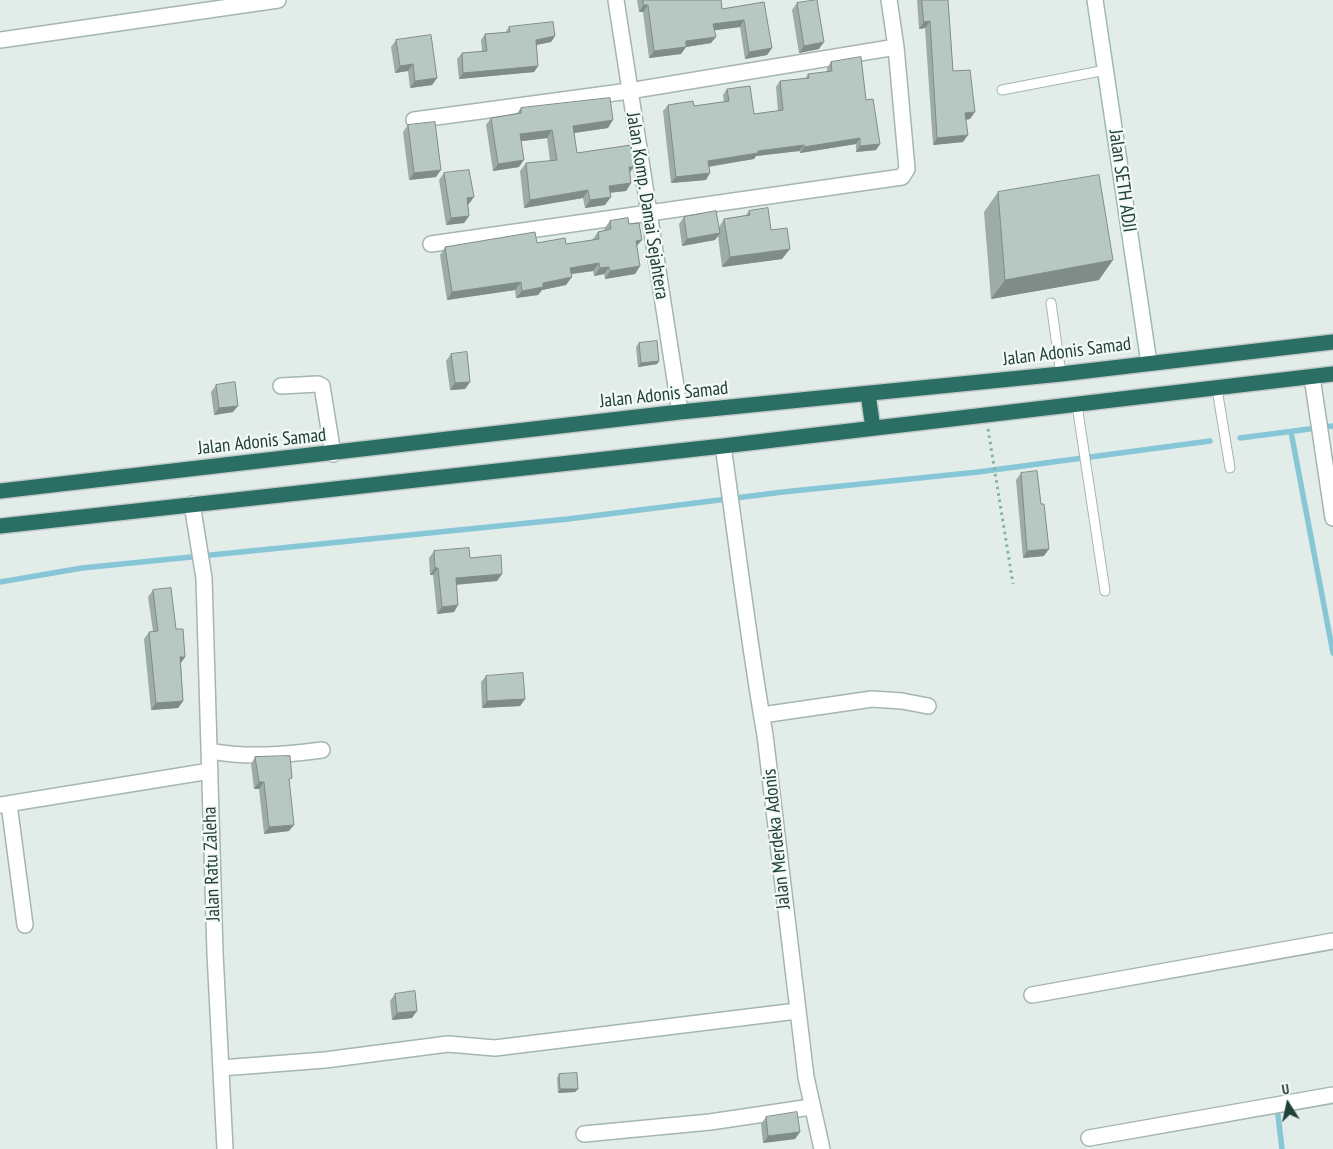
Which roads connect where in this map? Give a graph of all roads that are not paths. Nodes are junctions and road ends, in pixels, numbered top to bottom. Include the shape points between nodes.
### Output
1 (278, 0) edge
2 (616, 0) edge
3 (889, 0) edge
4 (1095, 0) edge
5 (0, 40) edge
6 (896, 46) junction
7 (1106, 70) junction
8 (1002, 90) dead end
9 (629, 92) junction
10 (414, 120) dead end
11 (648, 213) junction
12 (431, 244) dead end
13 (1051, 303) dead end
14 (1333, 342) edge
15 (1149, 363) junction
16 (1061, 374) junction
17 (1333, 374) edge
18 (1312, 377) junction
19 (282, 386) dead end
20 (1217, 389) junction
21 (868, 394) junction
22 (1077, 405) junction
23 (680, 412) junction
24 (873, 428) junction
25 (723, 446) junction
26 (333, 454) junction
27 (1230, 468) dead end
28 (0, 491) edge
29 (192, 504) junction
30 (1333, 518) edge
31 (0, 526) edge
32 (1105, 591) dead end
33 (928, 706) dead end
34 (762, 716) junction
35 (322, 750) dead end
36 (210, 751) junction
37 (210, 771) junction
38 (4, 804) edge
39 (25, 926) dead end
40 (1333, 941) edge
41 (1032, 995) dead end
42 (797, 1011) junction
43 (221, 1068) junction
44 (1333, 1095) edge
45 (811, 1107) junction
46 (584, 1134) dead end
47 (1089, 1138) dead end
48 (225, 1149) edge
49 (822, 1149) edge

1 - 5 street
2 - 9 street, Jalan Komp. Damai Sejahtera
3 - 6 street
4 - 7 street, Jalan SETH ADJI
6 - 9 street
6 - 11 street via 906,169 902,177
7 - 8 lane
7 - 15 street, Jalan SETH ADJI
9 - 10 street
9 - 11 street, Jalan Komp. Damai Sejahtera
11 - 12 street
11 - 23 street, Jalan Komp. Damai Sejahtera
13 - 16 lane
14 - 15 highway, Jalan Adonis Samad
15 - 16 highway, Jalan Adonis Samad
16 - 21 highway, Jalan Adonis Samad
17 - 18 highway
18 - 20 highway
18 - 30 street
19 - 26 street via 322,386
20 - 22 highway
20 - 27 lane
21 - 23 highway, Jalan Adonis Samad
21 - 24 highway
22 - 24 highway
22 - 32 lane
23 - 26 highway, Jalan Adonis Samad
24 - 25 highway
25 - 29 highway
25 - 34 street, Jalan Merdeka Adonis
26 - 28 highway, Jalan Adonis Samad
29 - 31 highway
29 - 36 street, Jalan Ratu Zaleha via 204,578
33 - 34 street via 872,699
34 - 42 street, Jalan Merdeka Adonis
35 - 36 street via 287,755 234,755
36 - 37 street, Jalan Ratu Zaleha
37 - 38 street
37 - 43 street, Jalan Ratu Zaleha
38 - 39 street
40 - 41 street
42 - 43 street via 495,1048 448,1044 325,1060
42 - 45 street, Jalan Merdeka Adonis
43 - 48 street, Jalan Ratu Zaleha
44 - 47 street
45 - 46 street via 710,1122
45 - 49 street, Jalan Merdeka Adonis

